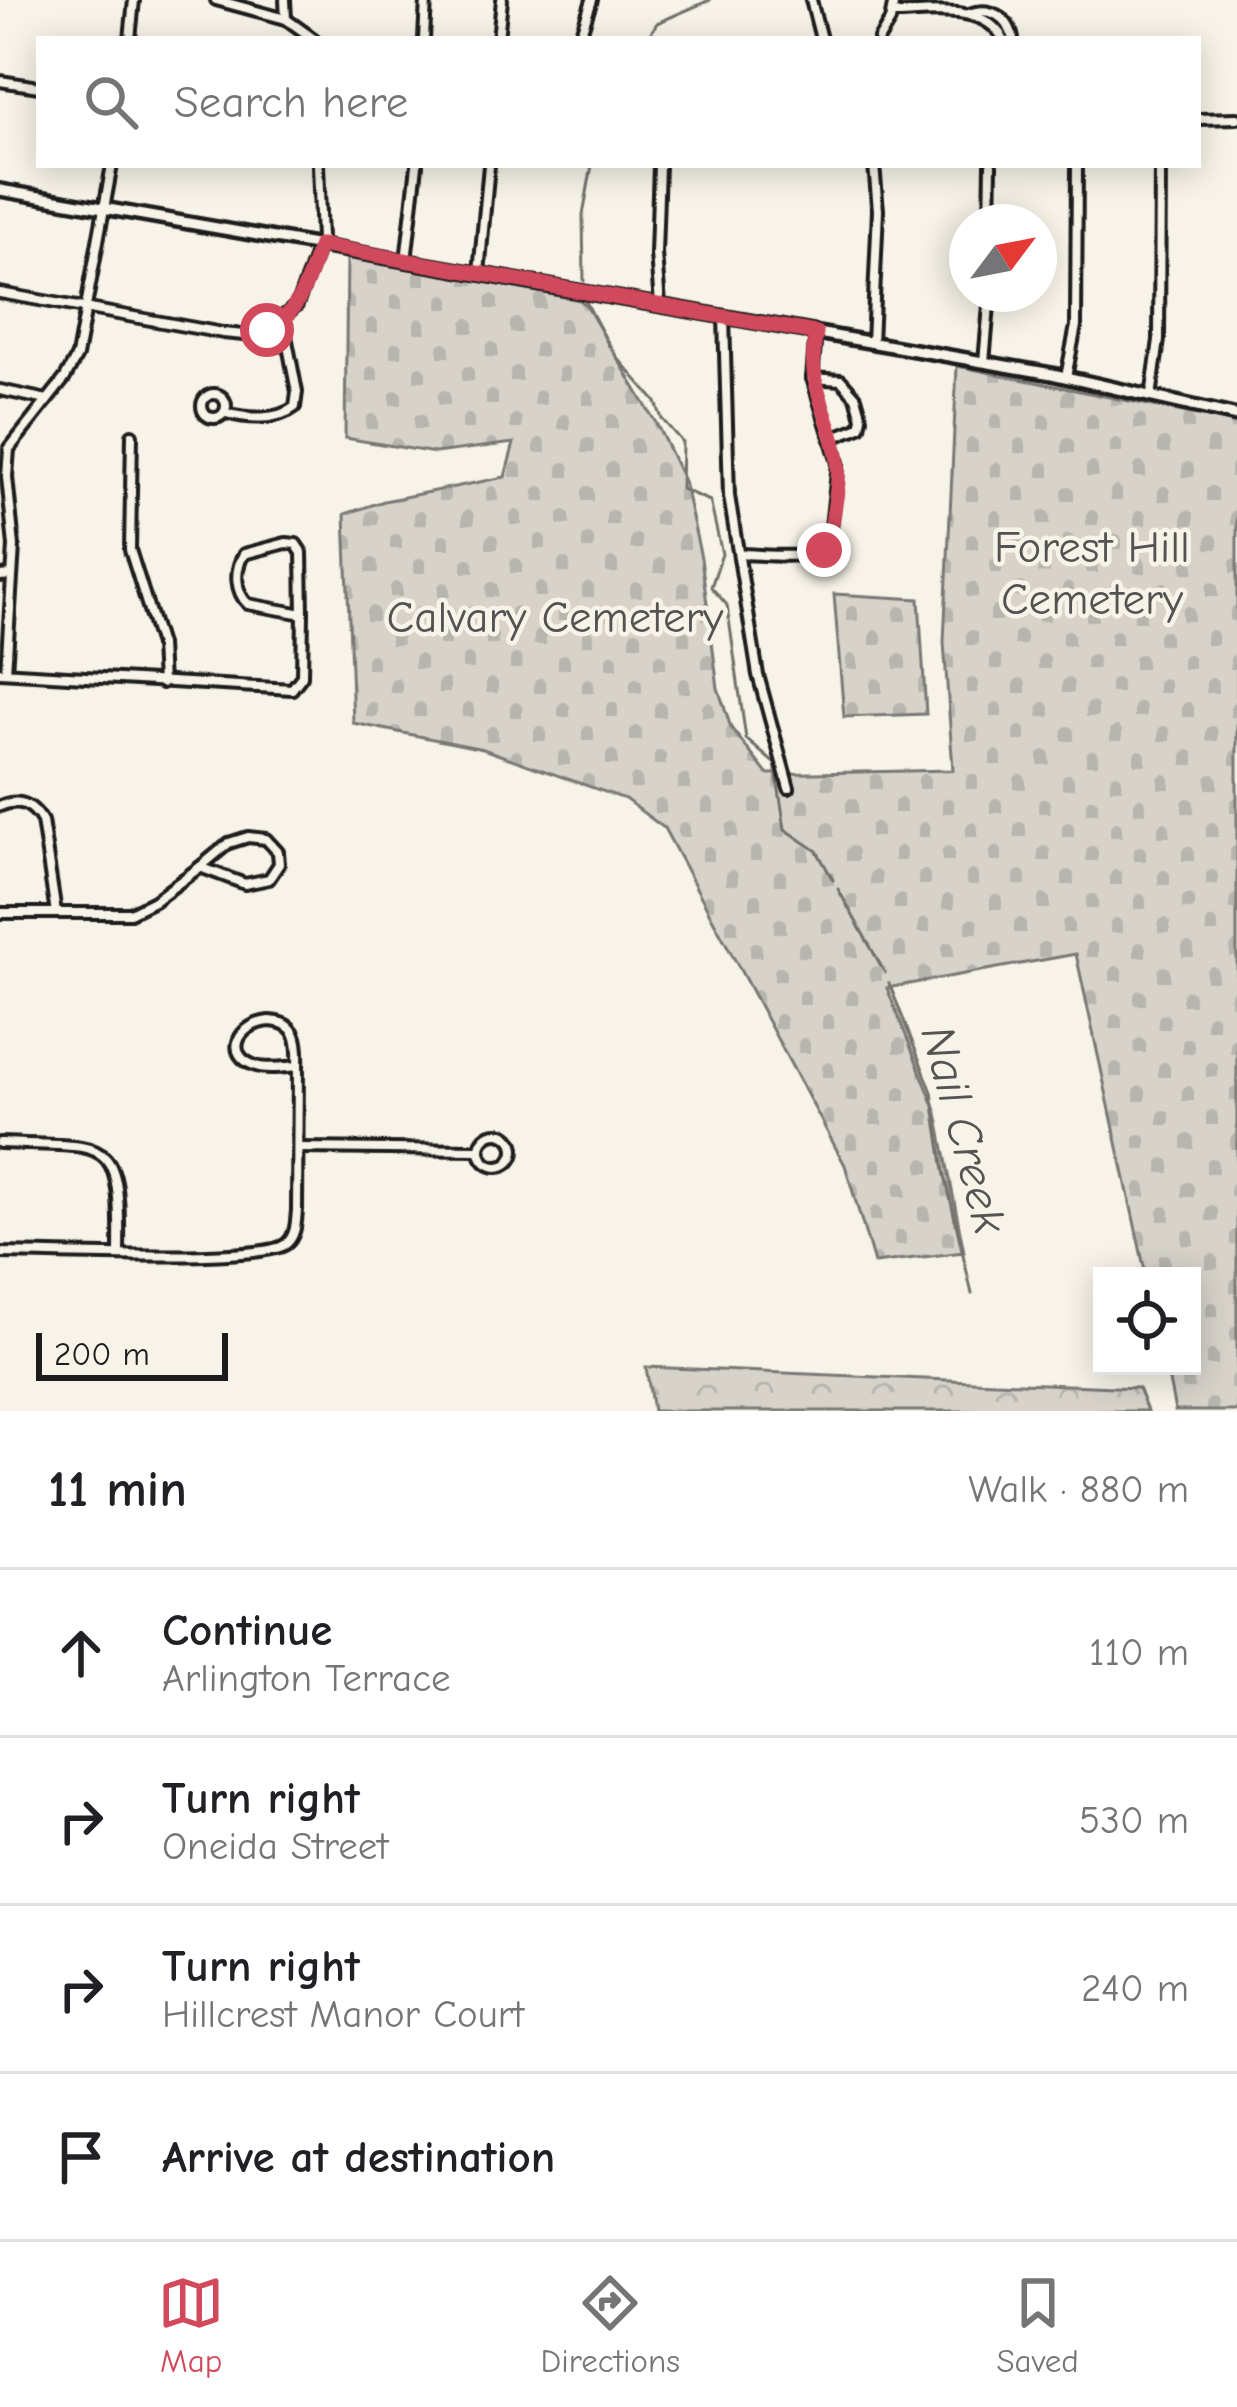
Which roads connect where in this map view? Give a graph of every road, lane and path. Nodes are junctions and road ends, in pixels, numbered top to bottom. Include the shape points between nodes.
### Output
1 (134, 0) edge
2 (217, 0) edge
3 (285, 0) edge
4 (426, 0) edge
5 (502, 0) edge
6 (592, 0) edge
7 (811, 0) edge
8 (894, 0) edge
9 (892, 14) junction
10 (968, 15) junction
11 (286, 19) junction
12 (581, 33) dead end
13 (130, 36) edge
14 (310, 36) edge
15 (424, 36) edge
16 (498, 36) edge
17 (820, 36) edge
18 (881, 36) edge
19 (1001, 36) edge
20 (1012, 36) edge
21 (0, 81) edge
22 (36, 87) edge
23 (1237, 118) edge
24 (1201, 119) edge
25 (112, 168) edge
26 (318, 168) edge
27 (417, 168) edge
28 (489, 168) edge
29 (659, 168) edge
30 (874, 168) edge
31 (991, 168) edge
32 (1077, 168) edge
33 (1160, 168) edge
34 (0, 190) edge
35 (990, 204) edge
36 (105, 208) junction
37 (320, 245) junction
38 (406, 261) junction
39 (479, 273) junction
40 (0, 293) edge
41 (660, 305) junction
42 (87, 309) junction
43 (988, 312) edge
44 (724, 316) junction
45 (283, 320) junction
46 (816, 333) junction
47 (872, 343) junction
48 (984, 362) junction
49 (1066, 377) junction
50 (812, 378) junction
51 (0, 390) edge
52 (1151, 397) junction
53 (47, 400) junction
54 (226, 413) dead end
55 (1237, 414) edge
56 (131, 435) dead end
57 (832, 438) junction
58 (4, 488) edge
59 (739, 554) junction
60 (12, 575) junction
61 (0, 576) edge
62 (303, 614) junction
63 (3, 672) edge
64 (162, 683) junction
65 (789, 788) dead end
66 (0, 806) edge
67 (200, 867) junction
68 (0, 913) edge
69 (56, 913) junction
70 (298, 1066) junction
71 (0, 1144) edge
72 (298, 1148) junction
73 (478, 1150) junction
74 (0, 1253) edge
75 (119, 1253) junction

1 - 13 street
2 - 11 street
3 - 11 street
4 - 15 street
5 - 16 street
6 - 12 street
7 - 17 street
8 - 9 street
9 - 10 street
9 - 18 street
10 - 19 street
10 - 20 street via 1001,16
11 - 14 street
21 - 22 street
23 - 24 street
25 - 36 street
26 - 37 street
27 - 38 street
28 - 39 street
29 - 41 street
30 - 47 street
31 - 35 street
32 - 49 street via 1076,326
33 - 52 street
34 - 36 street
36 - 37 street
36 - 42 street
37 - 38 street
37 - 45 street
38 - 39 street
39 - 41 street
40 - 42 street
41 - 44 street
42 - 45 street via 244,335
42 - 53 street via 74,365
43 - 48 street
44 - 46 street
44 - 59 street via 728,477
45 - 54 street via 295,407 283,415
46 - 47 street
46 - 50 street
47 - 48 street
48 - 49 street
49 - 52 street
50 - 57 street
50 - 57 street via 842,380 860,409 860,427
51 - 53 street
52 - 55 street
53 - 58 street via 9,449
56 - 64 street via 130,550 160,645
57 - 59 street via 839,475 829,545 808,554
58 - 60 street via 14,531
59 - 65 street via 758,675
60 - 61 street
60 - 63 street
62 - 62 street via 298,547 244,554 237,576 243,600
62 - 64 street via 297,686
63 - 64 street
66 - 69 street via 26,803 42,821
67 - 67 street via 248,837 271,843 280,858 269,879 252,884
67 - 69 street via 136,911
68 - 69 street
70 - 70 street via 298,1039 285,1023 255,1022 240,1034 248,1063
70 - 72 street
71 - 75 street via 79,1144 104,1156 119,1186
72 - 73 street
72 - 75 street via 296,1225 287,1243 270,1252
73 - 73 street via 500,1133 515,1148 498,1167
74 - 75 street

